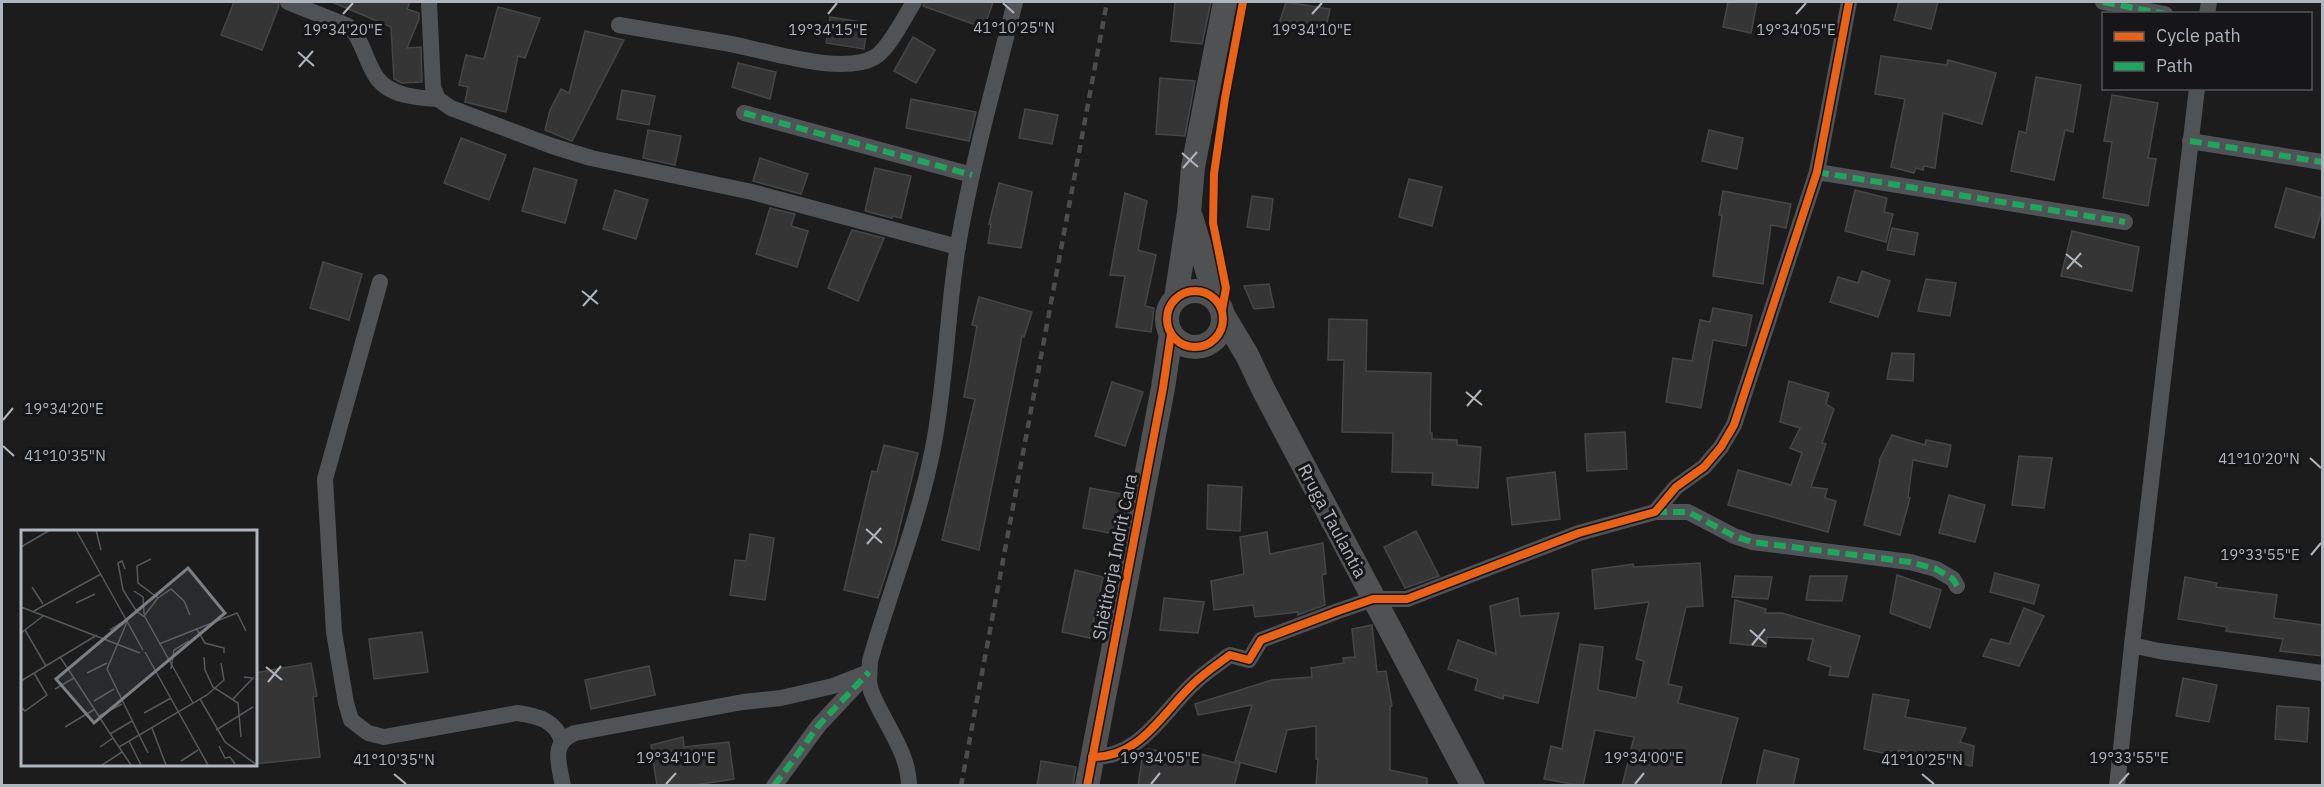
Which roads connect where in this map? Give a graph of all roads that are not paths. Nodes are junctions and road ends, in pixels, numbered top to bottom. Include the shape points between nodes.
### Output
1 (288, 2) edge
2 (429, 2) edge
3 (914, 2) edge
4 (1015, 2) edge
5 (1225, 2) edge
6 (1849, 2) edge
7 (2103, 2) edge
8 (2155, 12) edge
9 (619, 25) dead end
10 (2197, 90) edge
11 (438, 99) junction
12 (744, 113) dead end
13 (2190, 141) junction
14 (2322, 162) edge
15 (1817, 172) junction
16 (972, 175) junction
17 (1189, 213) junction
18 (2125, 222) dead end
19 (958, 247) junction
20 (380, 282) dead end
21 (1176, 298) junction
22 (1220, 308) junction
23 (1171, 334) junction
24 (1205, 346) junction
25 (1259, 383) junction
26 (1163, 388) junction
27 (1655, 512) junction
28 (1957, 586) dead end
29 (1373, 599) junction
30 (2132, 645) junction
31 (869, 672) junction
32 (2322, 673) edge
33 (562, 741) junction
34 (1092, 757) junction
35 (563, 786) edge
36 (774, 786) edge
37 (909, 786) edge
38 (1087, 786) edge
39 (1473, 786) edge
40 (2117, 786) edge

1 - 11 street via 348,26 384,85 406,95
2 - 11 street via 433,87
3 - 9 street via 877,56 851,64 810,61
4 - 16 street
5 - 17 main road via 1193,167
6 - 15 street
7 - 8 street
10 - 13 street
11 - 19 street via 451,108 591,158 752,192
12 - 16 street
13 - 14 street
13 - 30 street
15 - 18 street
15 - 27 street via 1734,425 1704,467 1676,487
16 - 19 street
17 - 21 main road
17 - 22 main road, Rruga Taulantia
19 - 31 street via 933,449
20 - 33 street via 325,479 334,632 351,720 368,733 384,737 517,713 539,716 558,729
21 - 22 main road via 1186,292 1208,293
21 - 23 main road via 1167,318
22 - 24 main road via 1221,332
22 - 25 main road, Rruga Taulantia
23 - 24 main road via 1183,345
23 - 26 main road, Shëtitorja Indrit Cara
24 - 25 main road, Rruga Taulantia via 1239,365
24 - 26 main road
25 - 29 main road, Rruga Taulantia
26 - 34 main road, Shëtitorja Indrit Cara
27 - 28 street via 1688,512 1752,542 1910,562 1936,569
27 - 29 street via 1579,533 1407,598
29 - 34 street via 1261,640 1249,660 1230,655 1193,684 1157,726 1134,744 1117,753
29 - 39 main road, Rruga Taulantia
30 - 32 street
30 - 40 street
31 - 33 street via 833,686 781,698 575,733
31 - 36 street via 819,725
31 - 37 street via 877,706 907,769
33 - 35 street via 558,754
34 - 38 main road, Shëtitorja Indrit Cara

